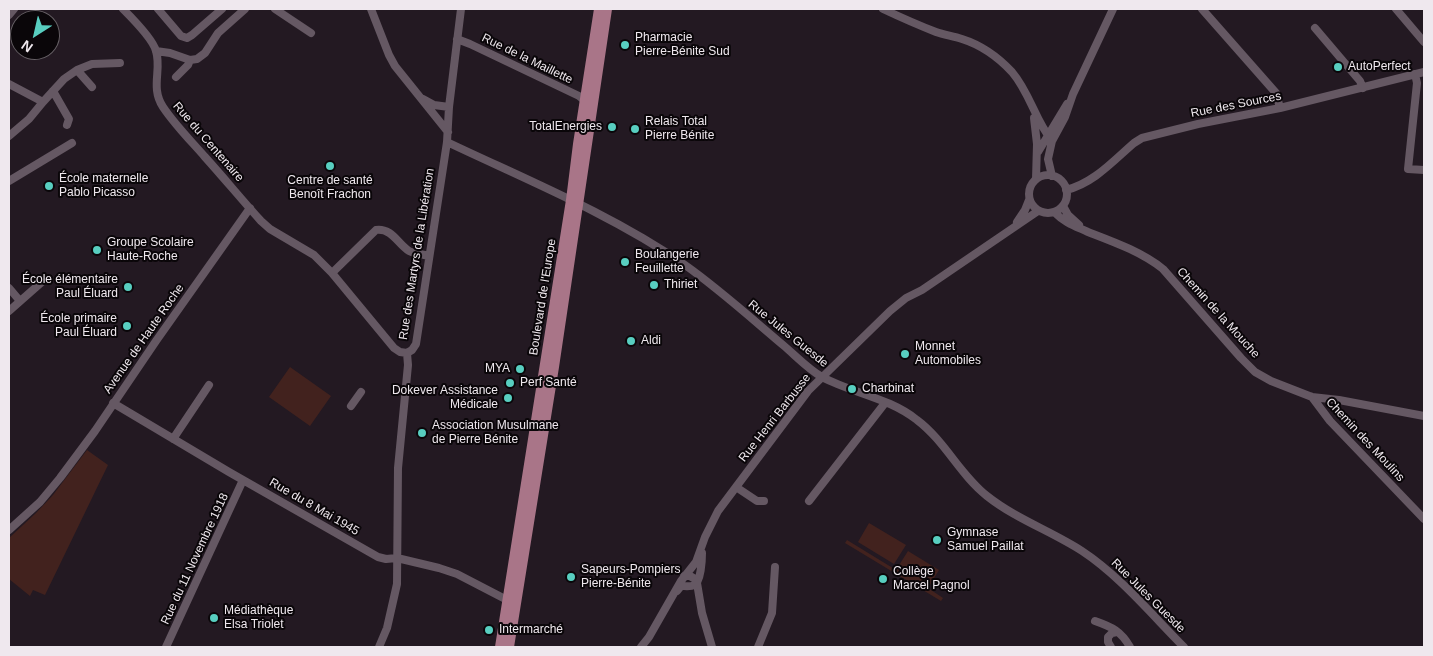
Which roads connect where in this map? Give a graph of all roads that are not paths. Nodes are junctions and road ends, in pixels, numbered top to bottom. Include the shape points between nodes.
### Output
1 (14, 9) edge
2 (123, 9) edge
3 (158, 9) edge
4 (222, 9) edge
5 (245, 9) edge
6 (275, 9) edge
7 (371, 9) edge
8 (461, 9) edge
9 (600, 9) edge
10 (608, 9) edge
11 (883, 9) edge
12 (1113, 9) edge
13 (1202, 9) edge
14 (1396, 9) edge
15 (9, 15) edge
16 (1315, 28) dead end
17 (311, 33) dead end
18 (457, 39) junction
19 (1424, 42) edge
20 (156, 50) junction
21 (190, 60) junction
22 (120, 63) dead end
23 (77, 70) junction
24 (1424, 72) edge
25 (1415, 74) junction
26 (176, 77) dead end
27 (9, 84) edge
28 (92, 87) dead end
29 (1363, 88) junction
30 (52, 91) junction
31 (422, 98) junction
32 (585, 101) junction
33 (43, 102) junction
34 (1032, 106) junction
35 (449, 107) junction
36 (1280, 108) junction
37 (67, 125) dead end
38 (448, 132) junction
39 (9, 136) edge
40 (1050, 139) junction
41 (447, 142) junction
42 (72, 144) dead end
43 (1037, 153) junction
44 (1424, 170) edge
45 (1052, 176) junction
46 (1036, 179) junction
47 (9, 181) edge
48 (1066, 190) junction
49 (1029, 200) junction
50 (574, 202) junction
51 (1062, 206) junction
52 (250, 208) junction
53 (1038, 211) junction
54 (1054, 212) junction
55 (1087, 231) junction
56 (1006, 232) junction
57 (429, 256) junction
58 (332, 273) junction
59 (43, 281) dead end
60 (9, 288) edge
61 (20, 300) junction
62 (9, 311) edge
63 (407, 353) junction
64 (822, 377) junction
65 (209, 385) dead end
66 (360, 392) dead end
67 (1312, 397) junction
68 (113, 403) junction
69 (885, 403) junction
70 (351, 406) dead end
71 (1424, 416) edge
72 (173, 439) junction
73 (243, 480) junction
74 (736, 487) junction
75 (764, 501) dead end
76 (809, 501) dead end
77 (1424, 519) edge
78 (9, 530) edge
79 (702, 545) junction
80 (397, 558) junction
81 (775, 566) dead end
82 (684, 576) junction
83 (697, 583) junction
84 (674, 594) junction
85 (511, 602) junction
86 (1095, 621) dead end
87 (1117, 632) junction
88 (1128, 645) edge
89 (166, 647) edge
90 (379, 647) edge
91 (500, 647) edge
92 (509, 647) edge
93 (641, 647) edge
94 (712, 647) edge
95 (758, 647) edge
96 (1111, 647) edge
97 (1120, 647) edge
98 (1184, 647) edge

1 - 15 street
2 - 20 street
3 - 4 street via 186,38
5 - 21 street via 218,33 205,52
6 - 17 street
7 - 31 street via 395,66
8 - 18 street, Rue des Martyrs de la Libération
9 - 32 main road, Boulevard de l'Europe
10 - 50 main road, Boulevard de l'Europe via 589,136
11 - 34 street via 981,47 1012,72
12 - 40 street via 1065,118
13 - 36 street via 1276,93
14 - 19 street
16 - 29 street
18 - 32 street, Rue de la Maillette
18 - 35 street, Rue des Martyrs de la Libération
20 - 21 street
20 - 52 street, Rue du Centenaire via 157,87 163,108
21 - 26 street
22 - 23 street via 92,64
23 - 28 street
23 - 30 street
24 - 25 street, Rue des Sources
25 - 29 street, Rue des Sources
25 - 44 street via 1417,83 1408,169
27 - 33 street
29 - 36 street, Rue des Sources
30 - 33 street
30 - 37 street via 69,119
31 - 35 street via 434,106
31 - 38 street
32 - 50 main road, Boulevard de l'Europe
33 - 39 street
34 - 40 street
34 - 43 street
35 - 38 street, Rue des Martyrs de la Libération
36 - 48 street, Rue des Sources via 1142,138 1091,180
38 - 41 street, Rue des Martyrs de la Libération
40 - 43 street
40 - 45 street via 1048,159
41 - 50 street, Rue Jules Guesde
41 - 57 street, Rue des Martyrs de la Libération
42 - 47 street
43 - 46 street
45 - 46 street
45 - 48 street via 1061,181
46 - 49 street via 1030,186
48 - 51 street
49 - 53 street
49 - 56 street, Rue Henri Barbusse via 1018,221
50 - 64 street, Rue Jules Guesde via 611,220 686,266
50 - 85 main road, Boulevard de l'Europe via 514,566
51 - 54 street
51 - 55 street, Chemin de la Mouche via 1072,220
52 - 58 street via 270,230 314,255
52 - 68 street, Avenue de Haute Roche
53 - 54 street
53 - 56 street, Rue Henri Barbusse
54 - 55 street, Chemin de la Mouche via 1072,226
55 - 67 street, Chemin de la Mouche via 1153,261 1255,372
56 - 64 street, Rue Henri Barbusse via 906,298
57 - 58 street via 410,252 389,232 376,230
57 - 63 street, Rue des Martyrs de la Libération via 416,344
58 - 63 street via 394,348
59 - 61 street
60 - 61 street
61 - 62 street
63 - 80 street, Rue des Martyrs de la Libération via 398,468
64 - 69 street, Rue Jules Guesde
64 - 74 street, Rue Henri Barbusse
65 - 72 street
66 - 70 street
67 - 71 street, Chemin de la Mouche
67 - 77 street, Chemin des Moulins via 1330,421
68 - 72 street, Rue du 8 Mai 1945
68 - 78 street, Avenue de Haute Roche via 60,478 40,502
69 - 76 street
69 - 98 street, Rue Jules Guesde via 918,420 985,495 1006,510 1062,539 1112,574
72 - 73 street, Rue du 8 Mai 1945
73 - 80 street, Rue du 8 Mai 1945 via 378,557
73 - 89 street, Rue du 11 Novembre 1918
74 - 75 street via 757,501
74 - 79 street, Rue Henri Barbusse via 710,524
79 - 82 street, Rue Henri Barbusse via 696,562
79 - 83 street, Rue Henri Barbusse
80 - 85 street, Rue du 8 Mai 1945 via 457,574
80 - 90 street, Rue des Martyrs de la Libération via 398,584
81 - 95 street via 772,613
82 - 83 street via 695,578
82 - 84 street, Rue Henri Barbusse
83 - 84 street via 682,586
83 - 94 street
84 - 93 street, Rue Henri Barbusse
85 - 91 main road, Boulevard de l'Europe
85 - 92 main road, Boulevard de l'Europe
86 - 87 street via 1112,626
87 - 88 street
87 - 96 street via 1108,637
88 - 97 street

